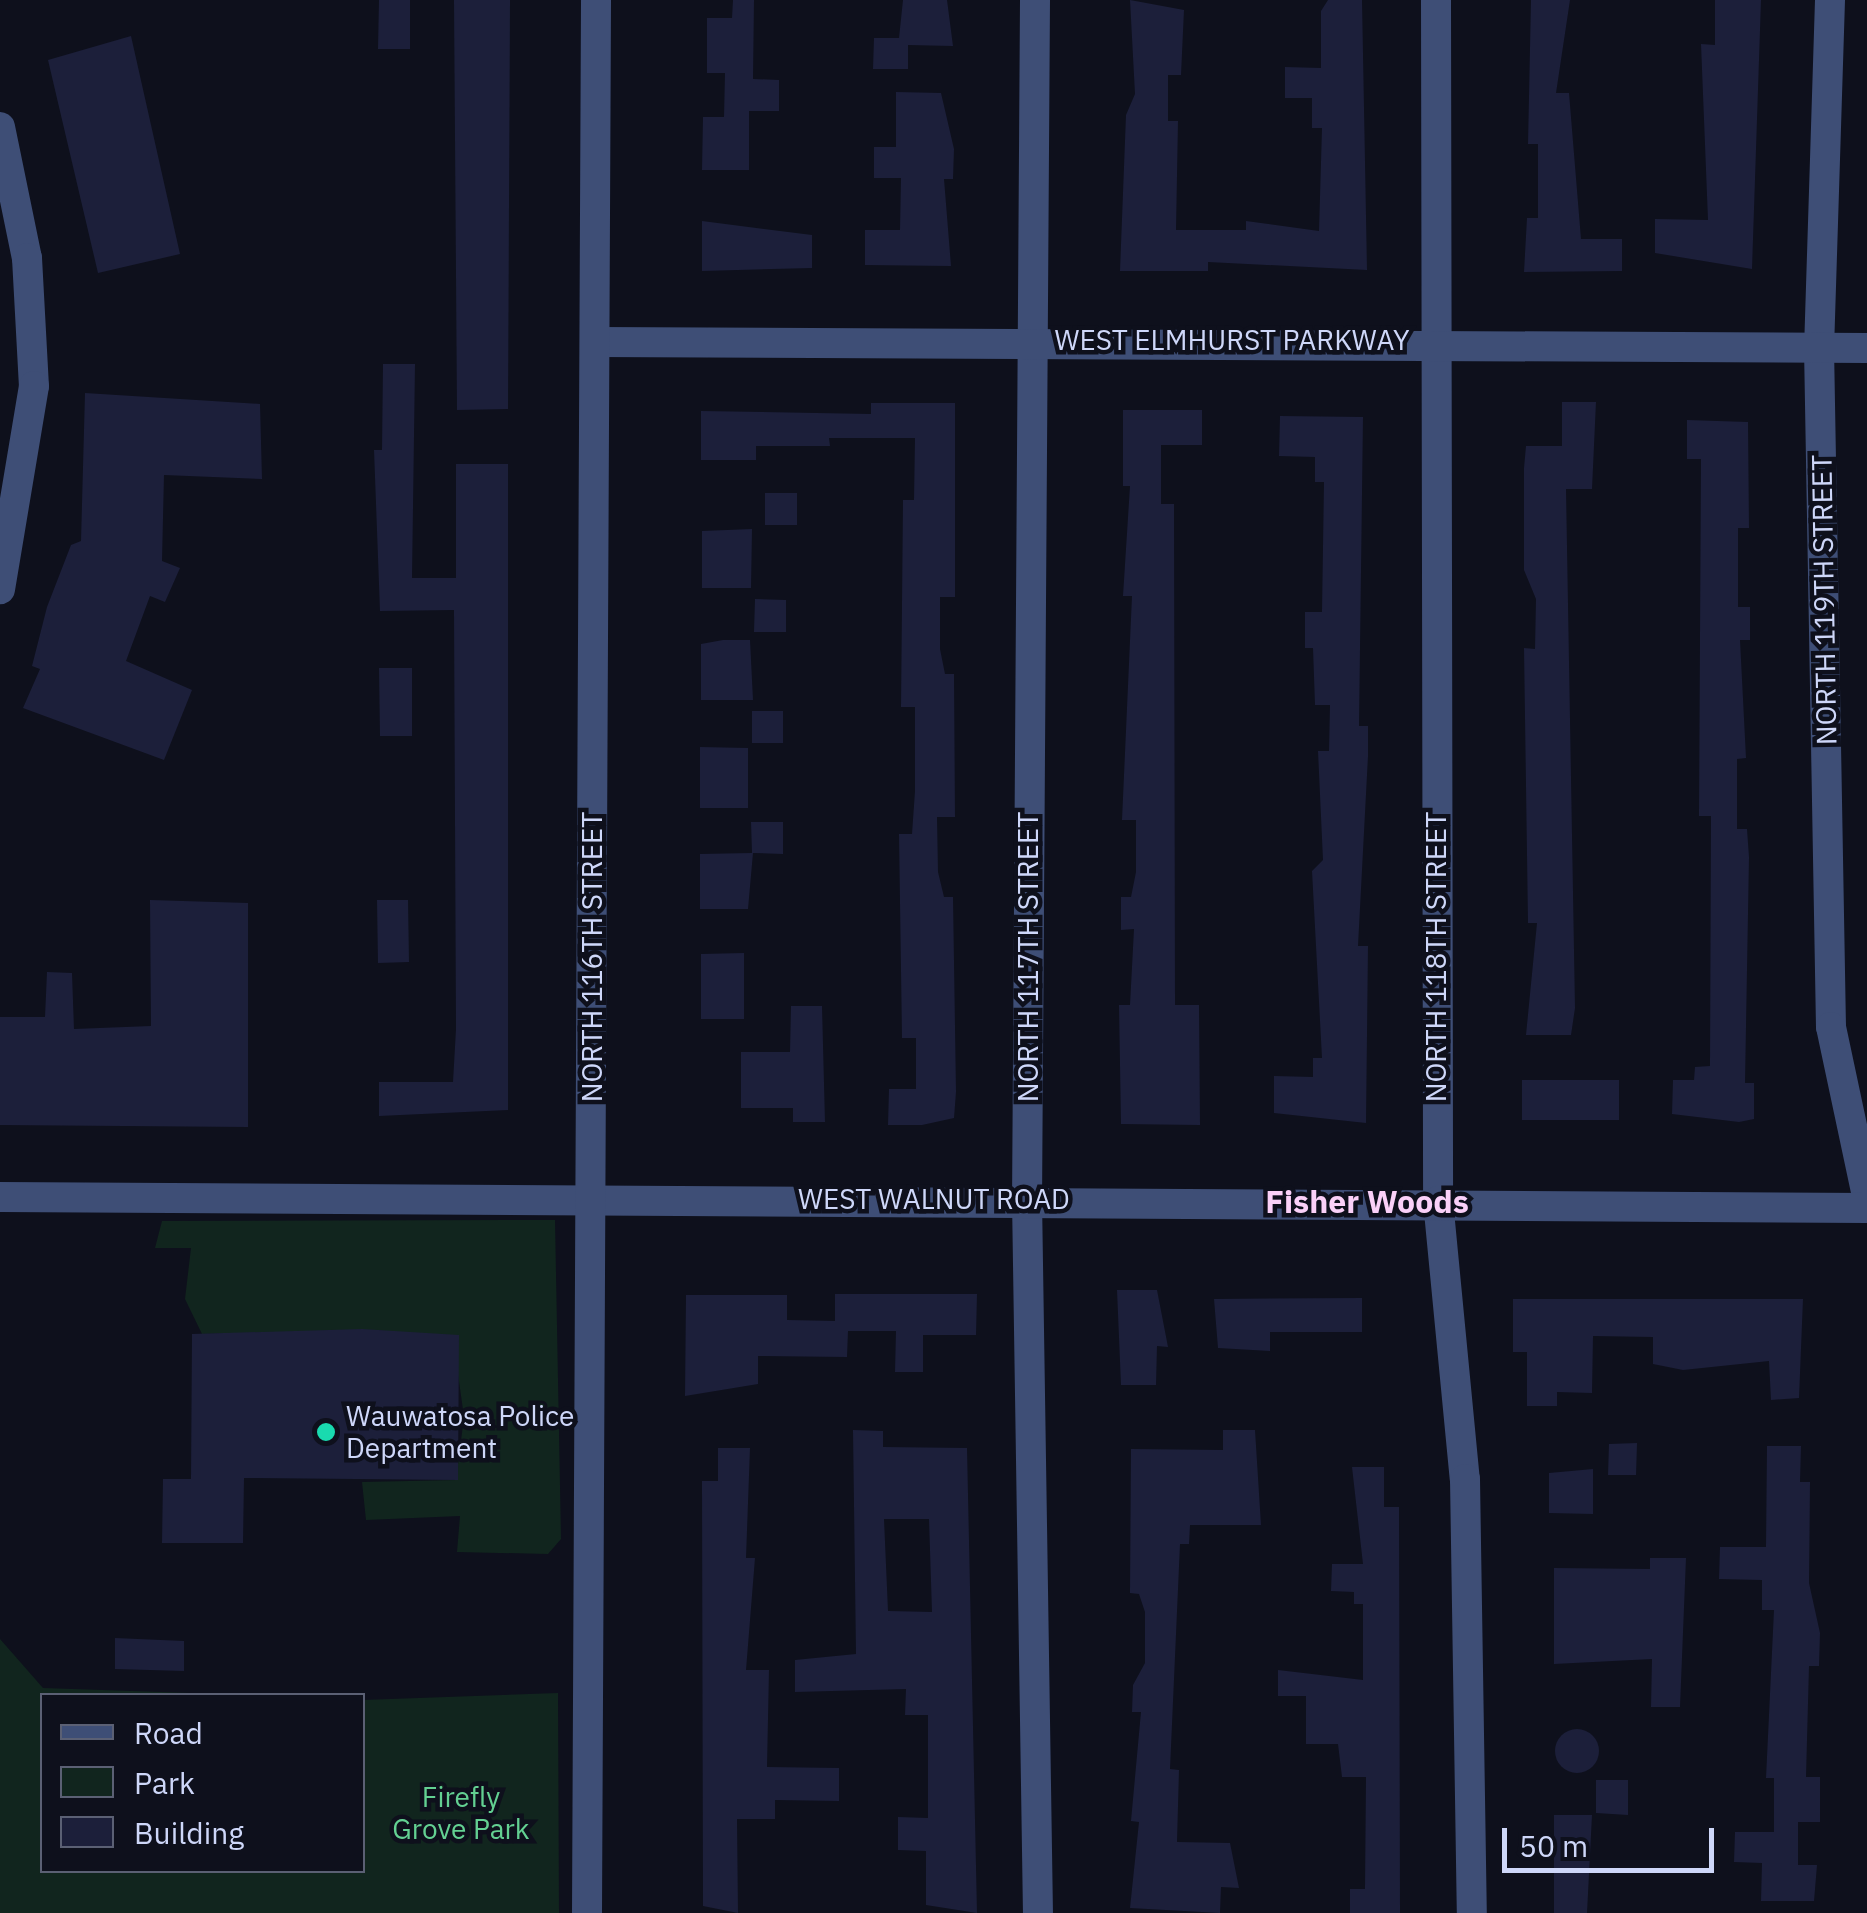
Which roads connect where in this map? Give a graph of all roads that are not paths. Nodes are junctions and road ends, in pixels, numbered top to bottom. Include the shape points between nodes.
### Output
1 (596, 0) edge
2 (1035, 0) edge
3 (1436, 0) edge
4 (1830, 0) edge
5 (0, 127) edge
6 (1434, 340) junction
7 (1032, 341) junction
8 (596, 342) junction
9 (1819, 347) junction
10 (1867, 348) edge
11 (0, 590) edge
12 (0, 1196) edge
13 (1867, 1196) edge
14 (590, 1197) junction
15 (1027, 1199) junction
16 (1438, 1201) junction
17 (1867, 1208) edge
18 (587, 1913) edge
19 (1038, 1913) edge
20 (1472, 1913) edge

1 - 8 street, NORTH 116TH STREET
2 - 7 street, NORTH 117TH STREET
3 - 6 street, NORTH 118TH STREET
4 - 9 street, NORTH 119TH STREET
5 - 11 street via 27,258 34,386
6 - 7 street, WEST ELMHURST PARKWAY
6 - 9 street, WEST ELMHURST PARKWAY
6 - 16 street, NORTH 118TH STREET
7 - 8 street, WEST ELMHURST PARKWAY
7 - 15 street, NORTH 117TH STREET
8 - 14 street, NORTH 116TH STREET
9 - 10 street, WEST ELMHURST PARKWAY
9 - 13 street, NORTH 119TH STREET via 1831,1027
12 - 14 street, WEST WALNUT ROAD
14 - 15 street, WEST WALNUT ROAD
14 - 18 street, NORTH 116TH STREET
15 - 16 street, WEST WALNUT ROAD
15 - 19 street, NORTH 117TH STREET
16 - 17 street, WEST WALNUT ROAD
16 - 20 street, NORTH 118TH STREET via 1466,1479

